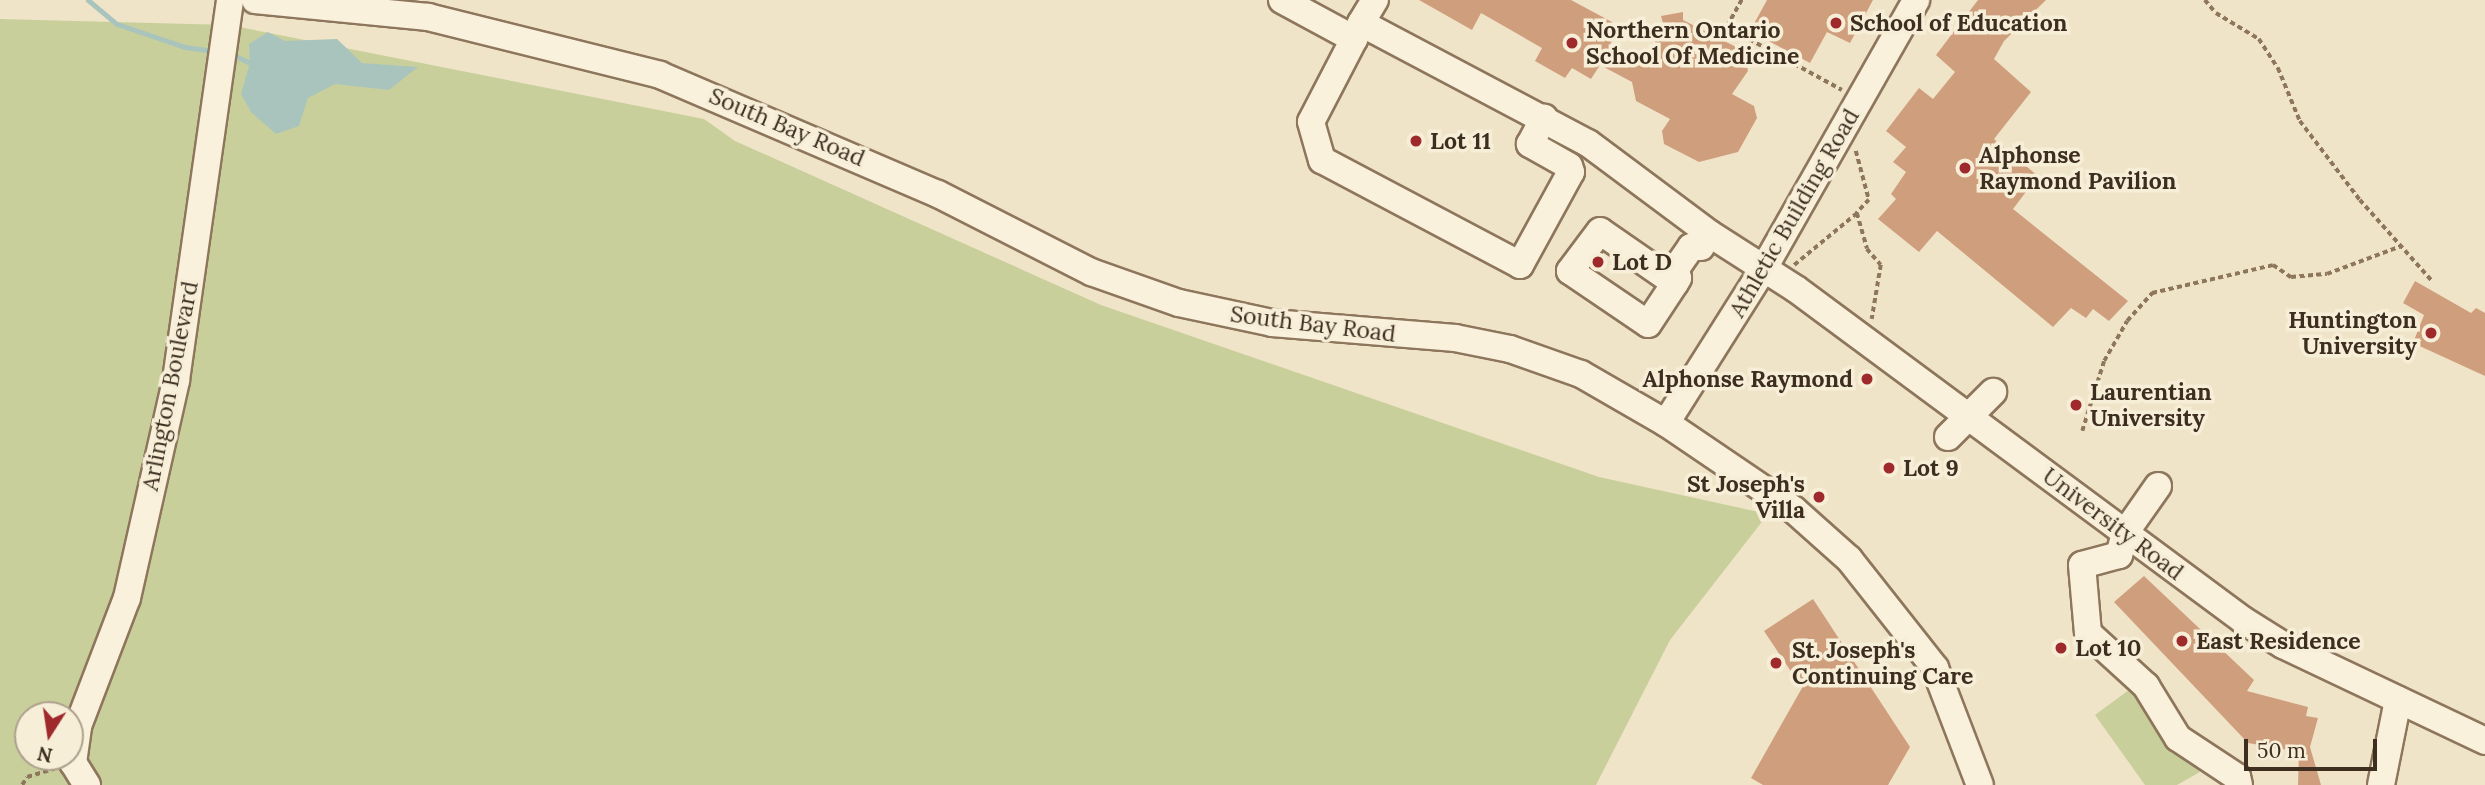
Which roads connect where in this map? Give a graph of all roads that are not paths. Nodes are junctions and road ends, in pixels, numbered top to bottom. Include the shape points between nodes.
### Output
1 (230, 0) edge
2 (255, 0) edge
3 (1282, 0) edge
4 (1375, 0) edge
5 (1916, 0) edge
6 (1358, 31) junction
7 (1544, 118) junction
8 (1705, 241) junction
9 (1773, 274) junction
10 (1676, 281) dead end
11 (1993, 392) dead end
12 (1968, 417) junction
13 (1666, 423) junction
14 (1948, 437) dead end
15 (2158, 486) dead end
16 (2125, 533) junction
17 (2398, 700) junction
18 (2485, 741) edge
19 (87, 785) edge
20 (1980, 785) edge
21 (2239, 785) edge
22 (2381, 785) edge

1 - 19 street, Arlington Boulevard via 176,380 127,598 78,726 73,763
2 - 13 street, South Bay Road via 428,17 660,75 915,183 1091,272 1143,292 1272,323 1455,338 1510,349 1581,374
3 - 6 street, University Road
4 - 6 street
5 - 9 street, Athletic Building Road via 1847,122
6 - 7 street, University Road
6 - 7 street via 1311,122 1322,160 1520,265 1571,172 1569,166 1530,144
7 - 8 street, University Road via 1637,176
8 - 9 street, University Road
8 - 10 street via 1691,247 1675,270
9 - 12 street, University Road
9 - 13 street, Athletic Building Road
11 - 12 street
12 - 14 street
12 - 16 street, University Road
13 - 20 street, South Bay Road via 1794,510 1849,559 1935,668
15 - 16 street
16 - 17 street, University Road via 2283,645
16 - 21 street via 2119,555 2082,565 2088,634 2146,686 2178,738 2237,777
17 - 18 street, University Road
17 - 22 street

